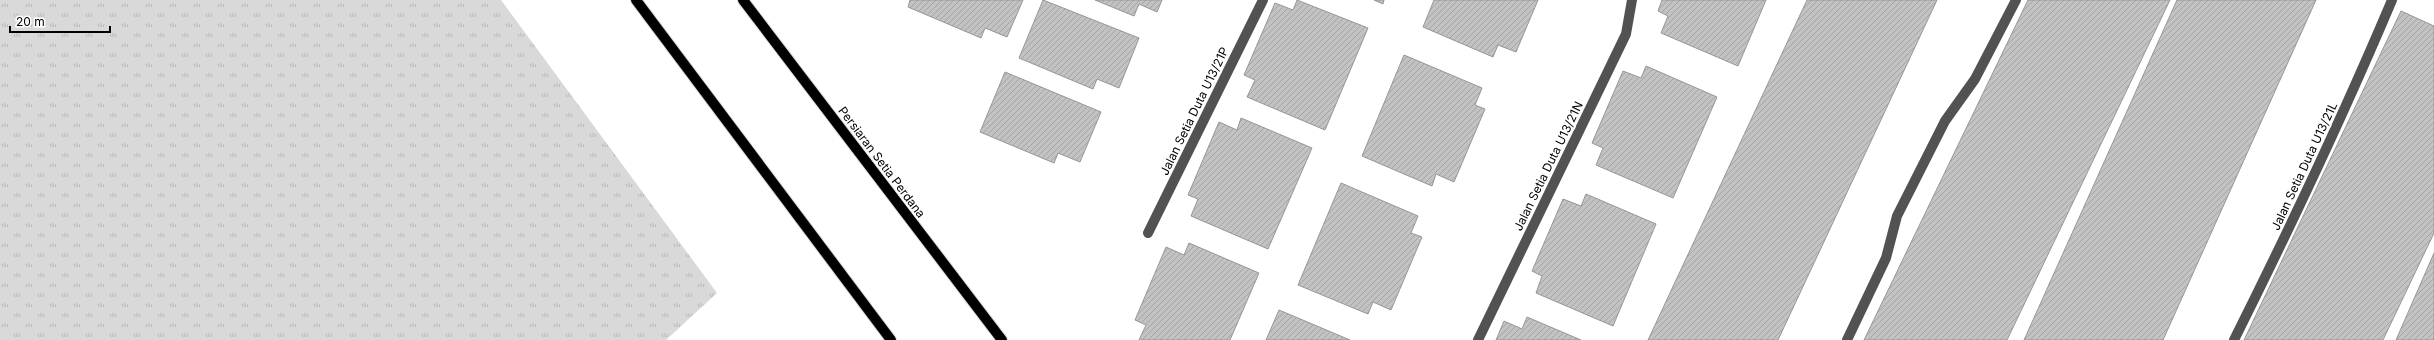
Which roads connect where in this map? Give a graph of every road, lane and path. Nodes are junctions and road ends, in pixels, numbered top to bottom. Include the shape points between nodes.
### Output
1 (636, 0) edge
2 (743, 0) edge
3 (1263, 0) edge
4 (1632, 0) edge
5 (2016, 0) edge
6 (2392, 0) edge
7 (1148, 233) dead end
8 (891, 340) edge
9 (1002, 340) edge
10 (1478, 340) edge
11 (1847, 340) edge
12 (2234, 340) edge

1 - 8 main road
2 - 9 main road, Persiaran Setia Perdana
3 - 7 street, Jalan Setia Duta U13/21P
4 - 10 street, Jalan Setia Duta U13/21N via 1626,34
5 - 11 street via 1975,79 1945,121 1897,216 1886,258
6 - 12 street, Jalan Setia Duta U13/21L via 2312,184

